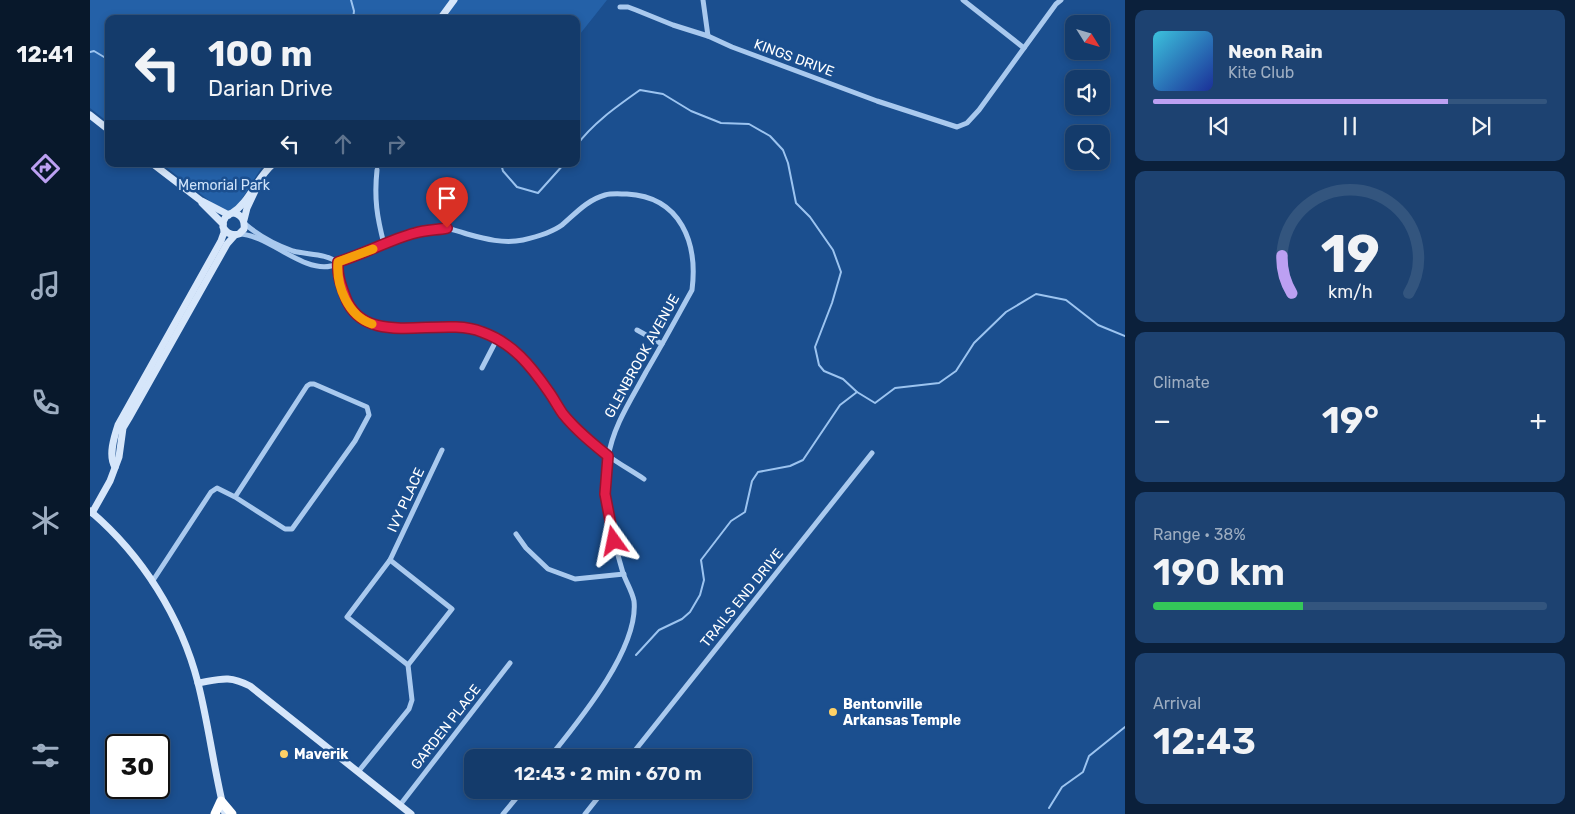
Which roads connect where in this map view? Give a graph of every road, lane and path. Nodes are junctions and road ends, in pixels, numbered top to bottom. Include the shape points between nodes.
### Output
1 (454, 0) edge
2 (703, 0) edge
3 (963, 0) edge
4 (1061, 0) edge
5 (620, 6) dead end
6 (443, 15) edge
7 (708, 36) junction
8 (1024, 48) junction
9 (90, 115) edge
10 (105, 127) edge
11 (157, 167) edge
12 (269, 167) edge
13 (377, 170) dead end
14 (257, 184) junction
15 (200, 200) junction
16 (230, 214) junction
17 (244, 222) junction
18 (223, 226) junction
19 (237, 235) junction
20 (384, 244) junction
21 (338, 262) junction
22 (638, 330) dead end
23 (498, 340) junction
24 (662, 344) junction
25 (482, 368) dead end
26 (442, 450) dead end
27 (872, 453) dead end
28 (608, 456) junction
29 (115, 467) junction
30 (644, 479) dead end
31 (235, 497) junction
32 (91, 513) edge
33 (516, 534) dead end
34 (390, 560) junction
35 (624, 574) junction
36 (152, 582) junction
37 (510, 663) dead end
38 (408, 665) junction
39 (198, 683) junction
40 (556, 749) edge
41 (636, 749) edge
42 (358, 772) junction
43 (516, 799) edge
44 (597, 799) edge
45 (221, 801) junction
46 (400, 806) junction
47 (215, 814) edge
48 (224, 814) edge
49 (232, 814) edge
50 (411, 814) edge
51 (503, 814) edge
52 (585, 814) edge

1 - 6 street
2 - 7 street
3 - 8 street
4 - 8 street
5 - 7 street, KINGS DRIVE
7 - 8 street, KINGS DRIVE via 878,101 957,127 967,124 979,110
9 - 10 street
11 - 15 street
12 - 14 street
13 - 20 street via 376,213
14 - 16 street via 237,210
14 - 17 street
15 - 16 street
15 - 18 street
16 - 17 street via 238,214
16 - 18 street via 224,218
17 - 19 street via 244,229
17 - 21 street via 293,251 331,257
18 - 19 street via 229,234
18 - 29 street via 221,241 118,425 112,462
19 - 21 street, GLENBROOK AVENUE via 251,237 307,264 332,266
19 - 29 street via 227,244 129,418
20 - 21 street, GLENBROOK AVENUE
20 - 24 street, GLENBROOK AVENUE via 416,232 447,228 503,242 522,240 560,226 584,206 606,194 650,197 676,217 687,234 693,253 692,290
21 - 23 street via 339,280 347,303 363,321 398,328 460,327 482,331
22 - 24 street
23 - 25 street
23 - 28 street via 514,349 532,367 562,413 585,438
24 - 28 street, GLENBROOK AVENUE via 616,426
26 - 34 street, IVY PLACE
27 - 41 street, TRAILS END DRIVE
28 - 30 street
28 - 35 street, GLENBROOK AVENUE via 605,494
29 - 32 street
31 - 31 street via 285,530 292,529 355,442 369,414 367,407 314,384 307,386
31 - 36 street via 218,488 211,492
32 - 36 street via 116,536
33 - 35 street via 548,569 575,579
34 - 38 street, IVY PLACE via 347,617
34 - 38 street via 452,609
35 - 40 street, GLENBROOK AVENUE via 634,599 634,614 618,660 596,697
36 - 39 street via 181,633
37 - 46 street, GARDEN PLACE
38 - 42 street via 412,700 409,709
39 - 42 street via 236,679 250,686
39 - 45 street
42 - 46 street
43 - 51 street
44 - 52 street
45 - 47 highway
45 - 48 street
45 - 49 highway
46 - 50 street

